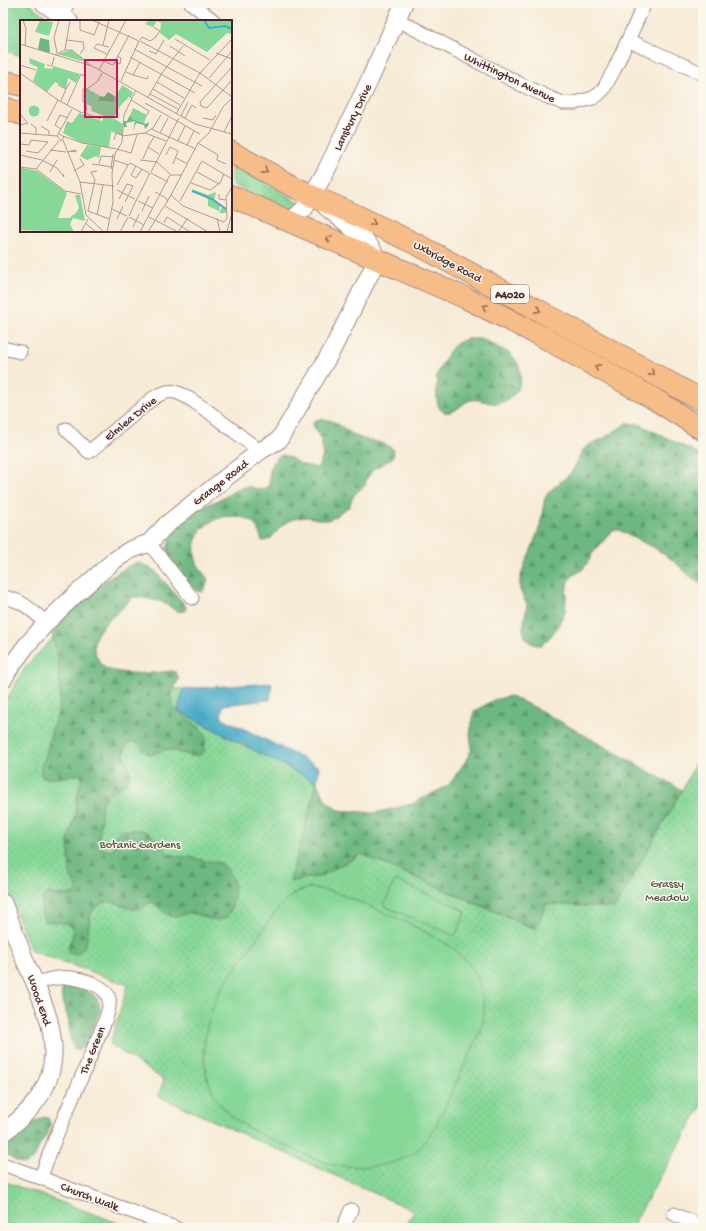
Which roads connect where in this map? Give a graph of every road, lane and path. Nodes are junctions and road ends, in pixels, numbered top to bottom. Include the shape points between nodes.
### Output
1 (44, 3) edge
2 (191, 3) edge
3 (404, 3) edge
4 (645, 3) edge
5 (66, 13) edge
6 (396, 19) junction
7 (213, 20) edge
8 (628, 40) junction
9 (703, 74) edge
10 (3, 81) edge
11 (20, 85) edge
12 (3, 107) edge
13 (20, 114) edge
14 (232, 153) edge
15 (232, 196) edge
16 (312, 196) junction
17 (287, 221) junction
18 (377, 260) junction
19 (3, 348) edge
20 (20, 352) dead end
21 (703, 401) edge
22 (66, 429) dead end
23 (703, 430) edge
24 (260, 451) junction
25 (149, 543) junction
26 (3, 597) edge
27 (192, 598) dead end
28 (46, 623) junction
29 (3, 680) edge
30 (3, 903) edge
31 (6, 922) edge
32 (36, 984) junction
33 (3, 1133) edge
34 (3, 1164) edge
35 (41, 1177) junction
36 (350, 1210) dead end
37 (674, 1214) dead end
38 (703, 1227) edge
39 (176, 1228) edge
40 (343, 1228) edge

1 - 5 street
2 - 7 street
3 - 6 street, Lansbury Drive
4 - 8 street, Whittington Avenue
6 - 8 street, Whittington Avenue via 520,84 563,103 585,101 599,94
6 - 16 street, Lansbury Drive via 370,79
8 - 9 street
10 - 11 main road
12 - 13 main road
14 -> 16 main road, Uxbridge Road / A4020
15 - 17 main road, Uxbridge Road / A4020
16 - 17 street, Lansbury Drive via 299,215
16 - 18 street via 359,234 370,245
16 -> 21 main road, Uxbridge Road / A4020 via 420,246
18 -> 17 main road, Uxbridge Road / A4020
23 -> 18 main road, Uxbridge Road / A4020 via 656,400 544,338 466,298
18 - 24 street, Grange Road via 331,352 279,440
19 - 20 street
22 - 24 street, Elmlea Drive via 89,452 152,399 160,394 173,392 195,402
24 - 25 street, Grange Road via 166,525
25 - 27 street
25 - 28 street, Grange Road via 130,550 114,560
26 - 28 street via 27,605
28 - 29 street
30 - 31 street, Wood End
31 - 32 street, Wood End
32 - 33 street, Wood End via 46,1010 52,1037 51,1071 43,1091 34,1103
32 - 35 street, The Green via 60,977 74,978 97,986 106,992 109,998 107,1014
34 - 35 street, Church Walk
35 - 39 street, Church Walk
36 - 40 street
37 - 38 street

